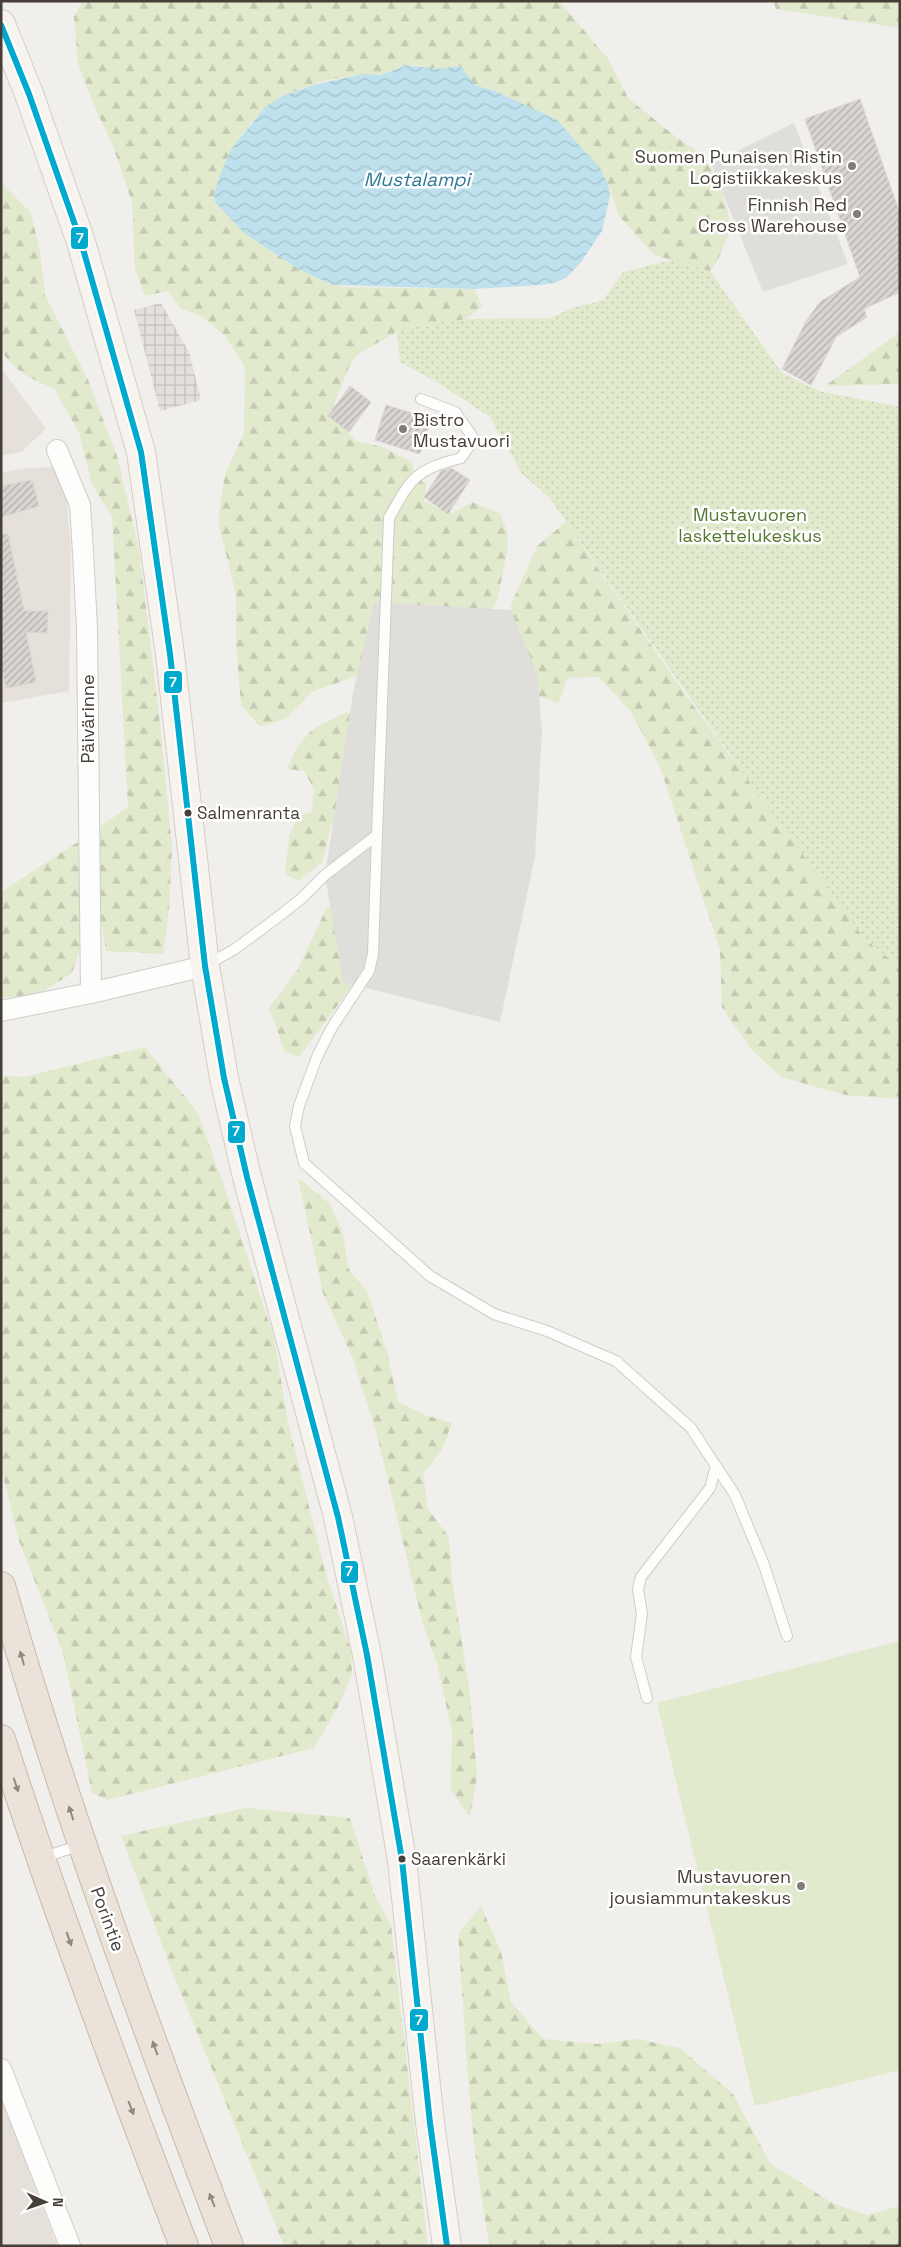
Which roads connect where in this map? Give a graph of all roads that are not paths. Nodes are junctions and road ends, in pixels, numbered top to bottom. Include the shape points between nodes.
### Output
1 (1, 24) edge
2 (1, 60) edge
3 (422, 399) dead end
4 (57, 450) dead end
5 (156, 552) junction
6 (377, 835) junction
7 (204, 966) junction
8 (91, 994) junction
9 (1, 1011) edge
10 (716, 1466) junction
11 (1, 1586) edge
12 (787, 1636) dead end
13 (647, 1698) dead end
14 (1, 1739) edge
15 (81, 1845) junction
16 (40, 1858) junction
17 (1, 2069) edge
18 (70, 2246) edge
19 (184, 2246) edge
20 (229, 2246) edge
21 (447, 2246) edge

1 - 5 main road via 81,242 104,318 141,452
2 - 5 main road via 59,217 93,325
3 - 6 lane via 455,412 474,439 460,458 432,466 408,484 389,518
4 - 8 street, Päivärinne via 80,505 83,552 87,628
5 - 7 main road
6 - 7 lane via 324,875 278,917 235,949
6 - 10 lane via 373,954 369,971 331,1029 317,1057 298,1106 295,1126 304,1163 430,1276 494,1314 546,1331 616,1361 691,1428
7 - 8 street
7 - 21 main road via 224,1078 247,1177 338,1517 367,1655 402,1860 430,2122
8 - 9 street
10 - 12 lane via 735,1495 764,1565
10 - 13 lane via 710,1488 641,1577 638,1589 642,1614 636,1657
15 -> 11 highway, Porintie
14 -> 16 highway
15 - 16 lane
20 -> 15 highway, Porintie
16 -> 19 highway via 110,2055
17 - 18 street

